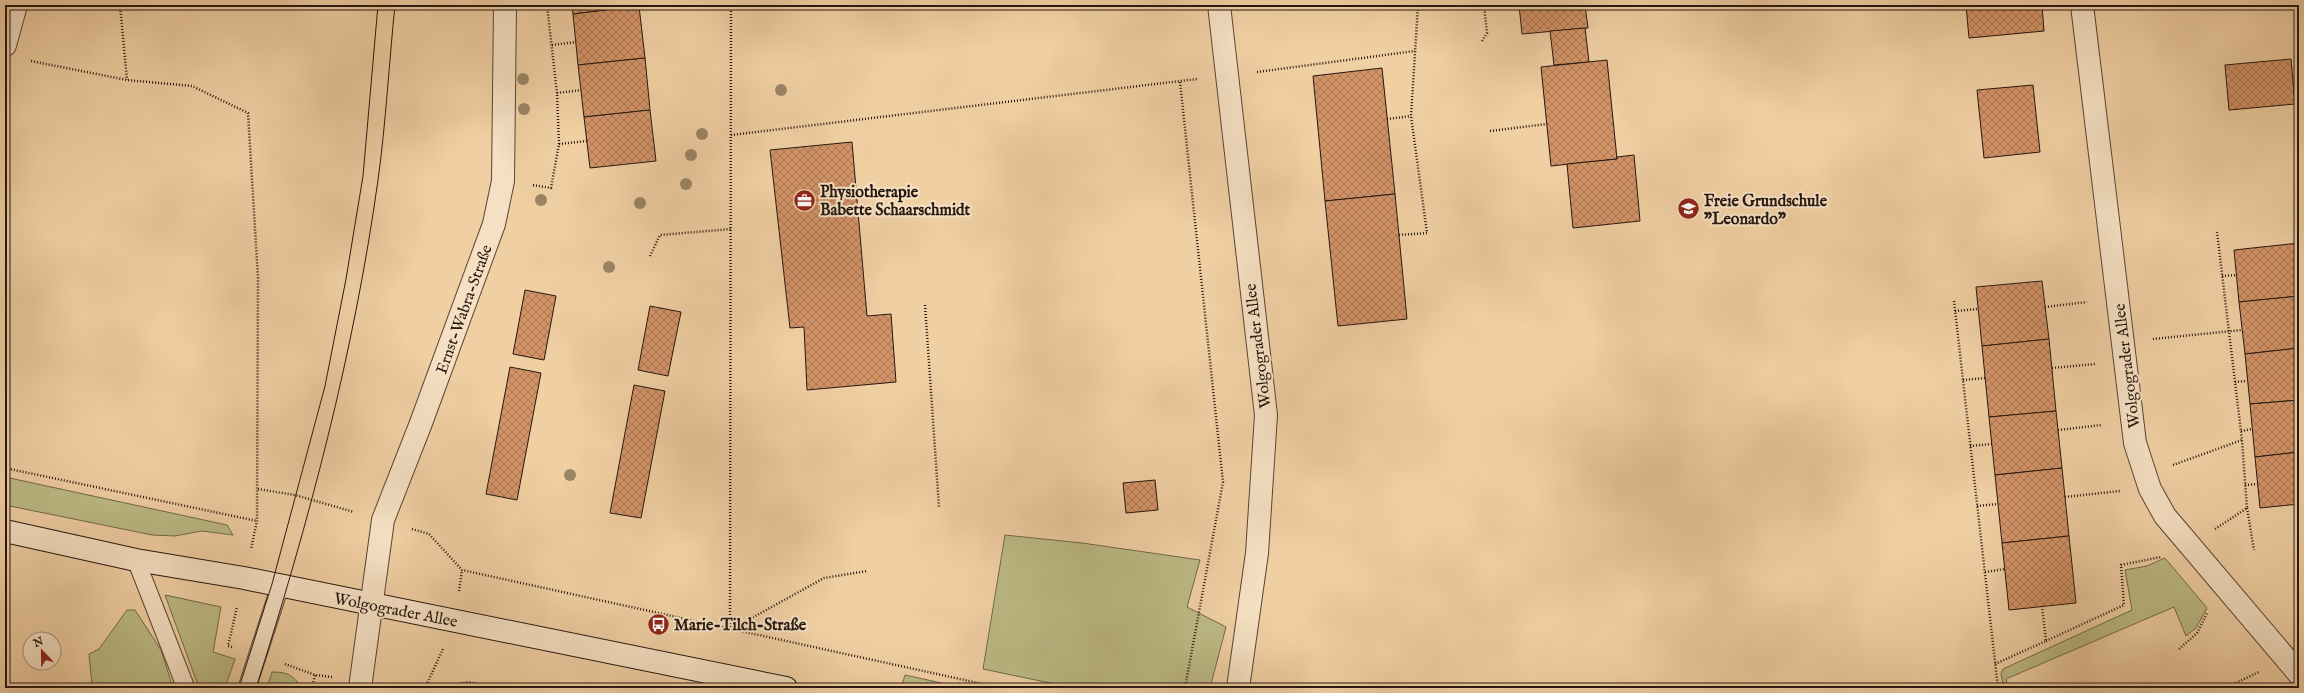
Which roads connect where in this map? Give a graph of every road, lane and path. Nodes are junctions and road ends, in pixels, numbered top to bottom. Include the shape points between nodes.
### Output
1 (16, 5) edge
2 (120, 5) edge
3 (505, 5) edge
4 (547, 5) edge
5 (731, 5) edge
6 (1219, 5) edge
7 (1418, 5) edge
8 (1484, 5) edge
9 (2082, 5) edge
10 (1482, 41) dead end
11 (576, 42) dead end
12 (552, 45) junction
13 (5, 46) edge
14 (1415, 51) junction
15 (28, 60) dead end
16 (1226, 76) junction
17 (127, 80) junction
18 (1180, 82) junction
19 (581, 90) dead end
20 (557, 93) junction
21 (1411, 116) junction
22 (1387, 119) dead end
23 (1547, 124) dead end
24 (1490, 131) dead end
25 (731, 135) junction
26 (587, 141) dead end
27 (559, 144) junction
28 (503, 181) junction
29 (730, 229) junction
30 (2217, 232) dead end
31 (1399, 235) dead end
32 (650, 256) dead end
33 (2237, 275) dead end
34 (2222, 276) junction
35 (1954, 301) dead end
36 (2067, 304) dead end
37 (925, 305) dead end
38 (2045, 306) dead end
39 (1978, 309) dead end
40 (1955, 311) junction
41 (2242, 330) dead end
42 (2229, 331) junction
43 (2180, 336) dead end
44 (2096, 364) dead end
45 (2052, 368) dead end
46 (1985, 378) dead end
47 (1963, 380) junction
48 (2248, 381) dead end
49 (2235, 382) junction
50 (2098, 426) dead end
51 (2252, 429) dead end
52 (2058, 430) dead end
53 (2241, 431) junction
54 (2242, 440) junction
55 (1992, 444) dead end
56 (1970, 446) junction
57 (5, 468) edge
58 (2146, 474) junction
59 (2258, 484) dead end
60 (2245, 485) junction
61 (258, 489) junction
62 (2123, 491) dead end
63 (2065, 497) dead end
64 (1998, 504) dead end
65 (1977, 506) junction
66 (939, 507) dead end
67 (2247, 508) junction
68 (383, 520) junction
69 (257, 521) junction
70 (5, 531) edge
71 (2189, 543) junction
72 (2254, 550) dead end
73 (136, 560) junction
74 (2005, 569) dead end
75 (867, 571) dead end
76 (1984, 572) junction
77 (244, 578) junction
78 (2224, 585) junction
79 (280, 586) junction
80 (371, 604) junction
81 (2042, 606) dead end
82 (730, 630) junction
83 (2046, 641) junction
84 (2179, 649) dead end
85 (258, 654) junction
86 (1995, 664) junction
87 (2299, 674) edge
88 (315, 675) junction
89 (361, 684) edge
90 (186, 688) edge
91 (247, 688) edge
92 (312, 688) edge
93 (407, 688) edge
94 (437, 688) edge
95 (496, 688) edge
96 (786, 688) edge
97 (1000, 688) edge
98 (1185, 688) edge
99 (1238, 688) edge
100 (1998, 688) edge

1 - 13 street
2 - 17 path
3 - 28 street, Ernst-Wabra-Straße
4 - 12 path
5 - 25 path
6 - 16 street, Wolgograder Allee
7 - 14 path
8 - 10 path via 1487,33
9 - 58 street, Wolgograder Allee via 2135,443
11 - 12 path
12 - 20 path
14 - 16 path
14 - 21 path
15 - 17 path
16 - 18 path
16 - 99 street, Wolgograder Allee via 1266,415 1257,553
17 - 61 path via 192,86 248,113 258,278
18 - 25 path
18 - 98 path via 1223,482
19 - 20 path
20 - 27 path
21 - 22 path
21 - 31 path via 1427,233
23 - 24 path
25 - 29 path
26 - 27 path
27 - 28 path via 551,188
28 - 68 street, Ernst-Wabra-Straße via 494,224
29 - 32 path via 660,235
29 - 82 path
30 - 34 path
33 - 34 path
34 - 42 path
35 - 40 path
36 - 38 path
37 - 66 path
39 - 40 path
40 - 47 path
41 - 42 path
42 - 43 path
42 - 49 path
44 - 45 path
46 - 47 path
47 - 56 path
48 - 49 path
49 - 53 path
50 - 52 path
51 - 53 path
53 - 54 path
54 - 58 path
54 - 60 path
55 - 56 path
56 - 65 path
57 - 69 path
58 - 71 street, Wolgograder Allee via 2150,489 2165,516
59 - 60 path
60 - 67 path
61 - 68 path via 294,495
61 - 69 path
62 - 63 path
64 - 65 path
65 - 76 path
67 - 71 path
67 - 72 path
68 - 80 street, Ernst-Wabra-Straße
68 - 82 path via 429,534 462,570
69 - 77 path
70 - 73 street, Wolgograder Allee
71 - 78 street, Wolgograder Allee
71 - 83 path via 2159,558 2121,565 2124,605
73 - 77 street, Wolgograder Allee
73 - 90 lane
74 - 76 path
75 - 82 path via 824,578
76 - 86 path
77 - 79 street, Wolgograder Allee
77 - 85 path via 228,646
78 - 84 path via 2197,633
78 - 87 street, Wolgograder Allee
79 - 80 street, Wolgograder Allee
79 - 85 lane
80 - 89 street
80 - 96 street, Wolgograder Allee
81 - 83 path
82 - 97 path
83 - 86 path
85 - 88 path
85 - 91 lane
86 - 100 path
88 - 89 path
88 - 92 path
89 - 93 path
94 - 95 path via 468,682

